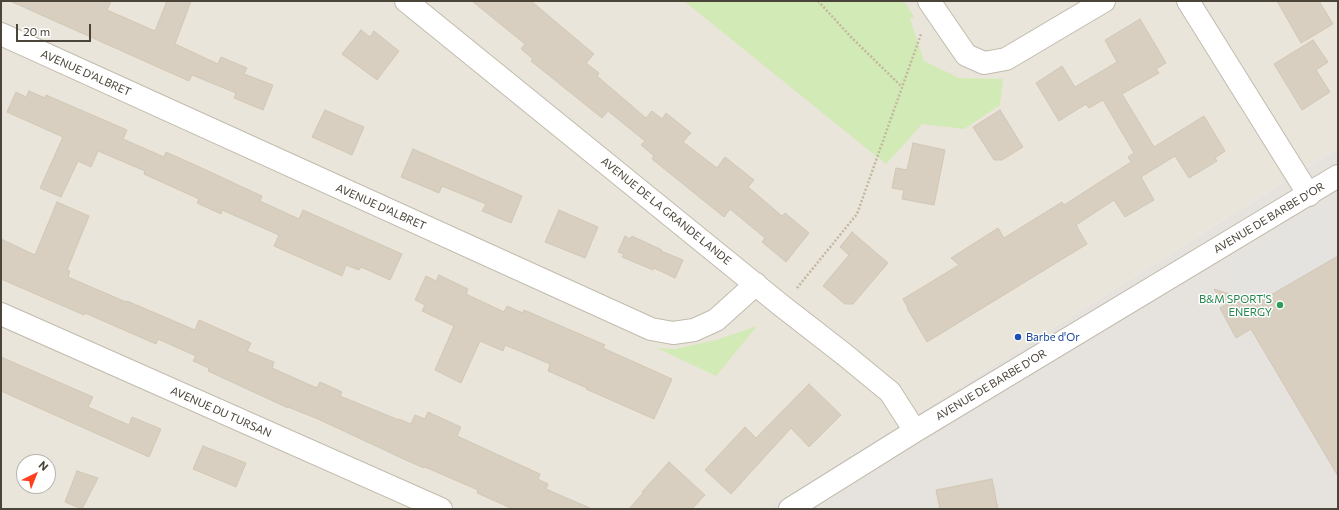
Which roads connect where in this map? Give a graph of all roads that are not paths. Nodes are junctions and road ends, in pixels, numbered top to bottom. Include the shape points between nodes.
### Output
1 (406, 1) edge
2 (929, 1) edge
3 (1104, 1) edge
4 (1188, 1) edge
5 (1, 34) edge
6 (1338, 176) edge
7 (1309, 195) junction
8 (756, 284) junction
9 (1, 314) edge
10 (916, 431) junction
11 (441, 509) edge
12 (790, 509) edge

1 - 8 street, AVENUE DE LA GRANDE LANDE
2 - 3 street via 966,55 984,63 1006,59
4 - 7 street
5 - 8 street, AVENUE D'ALBRET via 651,329 673,333 694,330 716,320
6 - 7 street, AVENUE DE BARBE D'OR
7 - 10 street, AVENUE DE BARBE D'OR
8 - 10 street, AVENUE DE LA GRANDE LANDE via 890,392
9 - 11 street, AVENUE DU TURSAN
10 - 12 street, AVENUE DE BARBE D'OR

